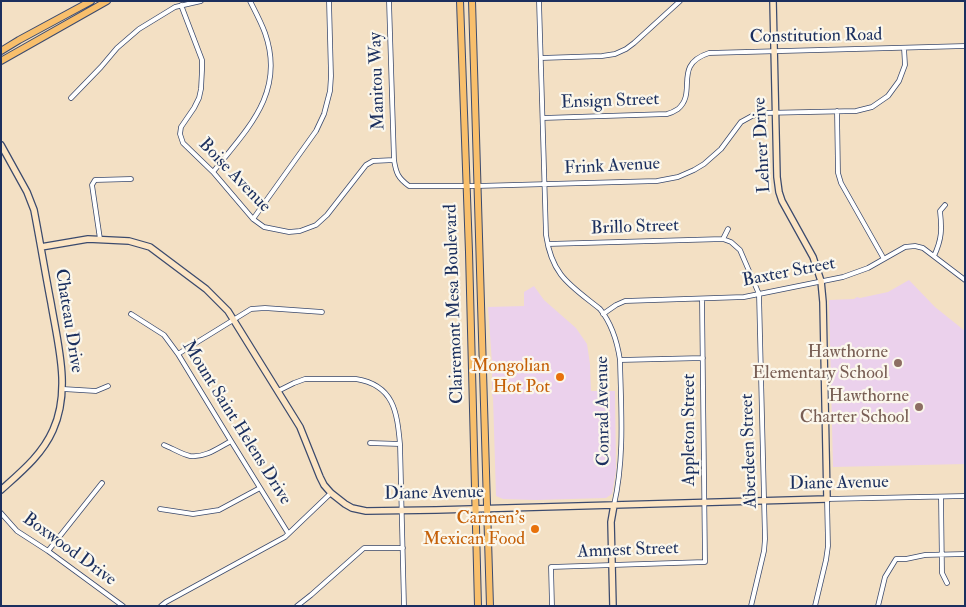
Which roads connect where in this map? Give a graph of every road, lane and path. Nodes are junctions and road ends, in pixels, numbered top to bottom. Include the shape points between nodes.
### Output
1 (91, 1) edge
2 (107, 1) edge
3 (200, 1) edge
4 (250, 1) edge
5 (329, 1) edge
6 (389, 1) edge
7 (460, 1) edge
8 (472, 1) edge
9 (539, 1) edge
10 (680, 1) edge
11 (773, 1) edge
12 (182, 5) junction
13 (965, 46) edge
14 (904, 48) junction
15 (1, 51) edge
16 (774, 51) junction
17 (541, 58) junction
18 (1, 61) edge
19 (686, 82) joint
20 (71, 98) dead end
21 (837, 111) junction
22 (776, 113) junction
23 (543, 118) junction
24 (1, 145) edge
25 (394, 160) junction
26 (212, 172) junction
27 (131, 179) dead end
28 (545, 184) junction
29 (466, 186) junction
30 (477, 186) junction
31 (945, 205) dead end
32 (253, 219) junction
33 (728, 229) dead end
34 (100, 239) junction
35 (722, 239) junction
36 (548, 244) junction
37 (41, 247) junction
38 (934, 256) junction
39 (884, 259) junction
40 (965, 280) edge
41 (821, 281) junction
42 (759, 294) junction
43 (702, 299) junction
44 (322, 312) dead end
45 (132, 314) dead end
46 (603, 314) junction
47 (233, 320) junction
48 (178, 354) junction
49 (703, 358) junction
50 (620, 360) junction
51 (108, 386) dead end
52 (63, 390) junction
53 (278, 391) junction
54 (231, 441) junction
55 (370, 443) dead end
56 (164, 444) dead end
57 (400, 444) junction
58 (102, 483) dead end
59 (260, 488) junction
60 (1, 490) edge
61 (330, 493) junction
62 (941, 496) junction
63 (965, 496) edge
64 (827, 499) junction
65 (765, 501) junction
66 (705, 503) junction
67 (614, 505) junction
68 (487, 508) junction
69 (160, 509) dead end
70 (475, 509) junction
71 (402, 510) junction
72 (1, 513) edge
73 (288, 533) junction
74 (402, 548) junction
75 (48, 551) junction
76 (943, 554) junction
77 (965, 554) edge
78 (705, 562) joint
79 (612, 566) junction
80 (947, 583) dead end
81 (123, 606) edge
82 (161, 606) edge
83 (298, 606) edge
84 (404, 606) edge
85 (478, 606) edge
86 (490, 606) edge
87 (552, 606) edge
88 (613, 606) edge
89 (751, 606) edge
90 (815, 606) edge
91 (878, 606) edge

1 - 15 main road
2 - 18 main road
3 - 12 street
4 - 26 street via 265,32 271,63 270,80 261,108
5 - 32 street via 331,76 324,114 316,131
6 - 25 street, Manitou Way
7 - 29 main road, Clairemont Mesa Boulevard
8 - 30 main road, Clairemont Mesa Boulevard
9 - 17 street, Conrad Avenue
10 - 17 street via 634,43 614,54
11 - 16 street, Lehrer Drive
12 - 20 street via 139,29
12 - 26 street, Boise Avenue via 202,60 202,89 180,134 183,143
13 - 14 street, Constitution Road
14 - 16 street, Constitution Road
14 - 21 street, Frink Avenue via 903,73 888,96 872,107
16 - 19 street, Constitution Road via 709,53 693,61
16 - 22 street, Lehrer Drive
17 - 23 street, Conrad Avenue
19 - 23 street, Ensign Street via 683,104 667,114
21 - 22 street, Frink Avenue
21 - 39 street via 841,183
22 - 28 street, Frink Avenue via 763,113 741,122 721,149 704,164 678,177 657,181
22 - 41 street, Lehrer Drive via 779,192 813,256
23 - 28 street, Conrad Avenue
24 - 37 street, Chateau Drive via 30,199
25 - 29 street, Frink Avenue via 396,173 409,186
25 - 32 street, Boise Avenue via 373,161 366,165 327,216 316,225 289,232 264,227
26 - 32 street, Boise Avenue
27 - 34 street via 95,180 92,186
28 - 30 street, Frink Avenue
28 - 36 street, Conrad Avenue
29 - 30 street, Frink Avenue
29 - 70 main road, Clairemont Mesa Boulevard
30 - 68 main road, Clairemont Mesa Boulevard
31 - 38 street via 940,211 942,236
33 - 35 street
34 - 37 street, Diane Avenue
34 - 47 street, Diane Avenue via 129,241 150,247 206,289
35 - 36 street, Brillo Street
35 - 42 street via 740,250
36 - 46 street, Conrad Avenue via 562,277
37 - 52 street, Chateau Drive
38 - 39 street, Baxter Street via 915,246 905,247
38 - 40 street, Baxter Street
39 - 41 street, Baxter Street via 868,268
41 - 42 street, Baxter Street
41 - 64 street, Lehrer Drive
42 - 43 street, Baxter Street
42 - 65 street, Aberdeen Street
43 - 46 street, Baxter Street via 625,301
43 - 49 street, Appleton Street
44 - 47 street via 251,309
45 - 48 street, Mount Saint Helens Drive via 164,334
46 - 50 street, Conrad Avenue via 614,332
47 - 48 street
47 - 53 street, Diane Avenue
48 - 54 street, Mount Saint Helens Drive
49 - 50 street
49 - 66 street, Appleton Street
50 - 67 street, Conrad Avenue via 621,458
51 - 52 street via 96,391
52 - 60 street, Chateau Drive via 58,416 46,444 28,466
53 - 57 street via 305,379 356,379 376,386 394,407
53 - 61 street, Diane Avenue via 300,427
54 - 56 street via 209,454 192,456
54 - 59 street, Mount Saint Helens Drive
55 - 57 street
57 - 71 street
58 - 75 street
59 - 69 street via 219,510 193,514
59 - 73 street, Mount Saint Helens Drive
61 - 71 street, Diane Avenue via 352,508
61 - 73 street
62 - 63 street, Diane Avenue
62 - 64 street, Diane Avenue
62 - 76 street
64 - 65 street, Diane Avenue
64 - 90 street, Lehrer Drive via 828,546
65 - 66 street, Diane Avenue
65 - 89 street, Aberdeen Street via 766,539
66 - 67 street, Diane Avenue
66 - 78 street, Appleton Street
67 - 68 street, Diane Avenue
67 - 79 street, Conrad Avenue
68 - 70 street, Diane Avenue
68 - 86 main road, Clairemont Mesa Boulevard
70 - 71 street, Diane Avenue
70 - 85 main road, Clairemont Mesa Boulevard
71 - 74 street
72 - 75 street, Boxwood Drive via 17,531
73 - 82 street
74 - 83 street via 364,548
74 - 84 street
75 - 81 street, Boxwood Drive
76 - 77 street
76 - 80 street via 942,573
76 - 91 street via 896,559 885,577
78 - 79 street, Amnest Street
79 - 87 street, Amnest Street via 551,567
79 - 88 street, Conrad Avenue

